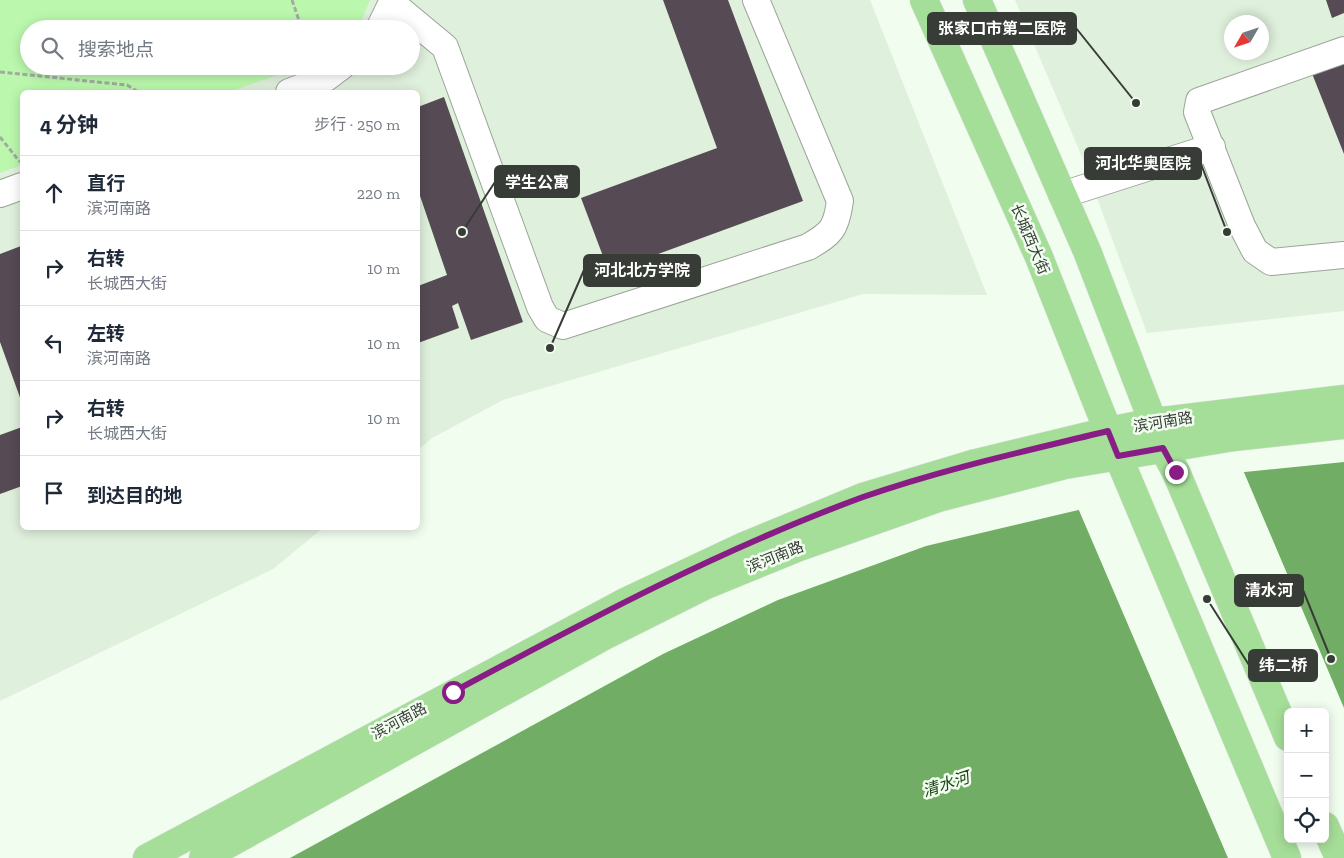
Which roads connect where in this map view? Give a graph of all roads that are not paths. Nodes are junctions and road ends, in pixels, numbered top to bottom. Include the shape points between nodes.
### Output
1 (756, 0) edge
2 (924, 0) edge
3 (976, 0) edge
4 (392, 1) edge
5 (383, 20) edge
6 (414, 20) edge
7 (420, 25) edge
8 (1344, 50) edge
9 (330, 75) edge
10 (294, 90) edge
11 (1212, 148) junction
12 (20, 187) edge
13 (0, 194) edge
14 (1062, 195) junction
15 (1344, 255) edge
16 (1344, 399) edge
17 (1154, 422) junction
18 (1344, 425) edge
19 (1108, 431) junction
20 (1163, 448) junction
21 (1123, 468) junction
22 (1284, 728) edge
23 (1329, 835) edge
24 (146, 858) edge
25 (202, 858) edge
26 (1287, 858) edge
27 (1339, 858) edge

1 - 7 lane via 840,201 837,223 827,236 808,247 563,326 546,320 540,307 445,47
2 - 19 main road, 长城西大街 via 1039,257
3 - 14 main road
4 - 5 lane
4 - 6 lane
8 - 11 lane via 1199,102 1197,112
9 - 10 lane
11 - 14 lane
11 - 15 lane via 1242,226 1256,251 1271,262
12 - 13 lane
14 - 17 main road
16 - 17 main road, 滨河南路
17 - 19 main road, 滨河南路
17 - 20 main road
18 - 20 main road, 滨河南路
19 - 21 main road, 长城西大街
19 - 24 main road, 滨河南路 via 976,463 864,497 742,547 520,656
20 - 21 main road, 滨河南路
20 - 22 main road
21 - 25 main road, 滨河南路 via 1065,465 938,498 799,547 706,585 604,636
21 - 26 main road, 长城西大街
23 - 27 main road

